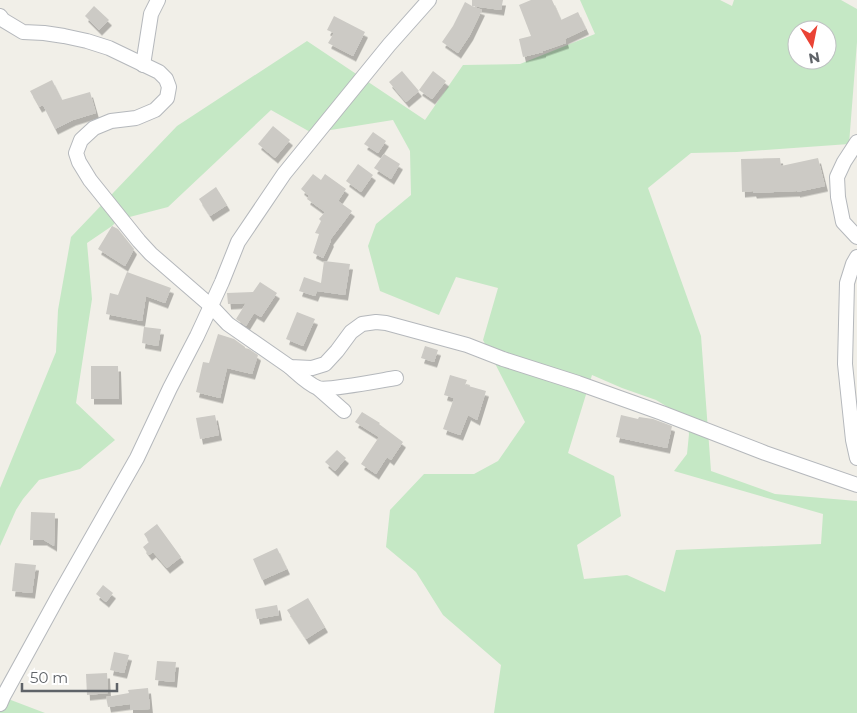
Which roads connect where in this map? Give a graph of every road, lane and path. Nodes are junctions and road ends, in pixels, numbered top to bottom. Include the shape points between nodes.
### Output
1 (158, 0) edge
2 (429, 0) edge
3 (0, 16) edge
4 (143, 65) junction
5 (857, 142) edge
6 (857, 237) edge
7 (857, 256) edge
8 (211, 306) junction
9 (851, 333) edge
10 (290, 367) junction
11 (396, 378) dead end
12 (319, 388) junction
13 (344, 411) dead end
14 (854, 419) edge
15 (857, 458) edge
16 (857, 485) edge
17 (0, 704) edge

1 - 4 street via 151,14
2 - 8 street via 284,174 238,242
3 - 4 street via 23,32 87,41
4 - 8 street via 166,79 169,87 167,98 155,110 136,118 111,121 94,128 82,140 76,153 90,180 138,241
5 - 6 street via 837,177 844,222
7 - 9 street via 847,283
8 - 10 street via 228,324
8 - 17 street via 137,458
9 - 14 street via 845,364
10 - 12 street
10 - 16 street via 312,368 325,364 351,332 362,324 386,323 467,345 578,383
11 - 12 street
12 - 13 street
14 - 15 street via 853,440

